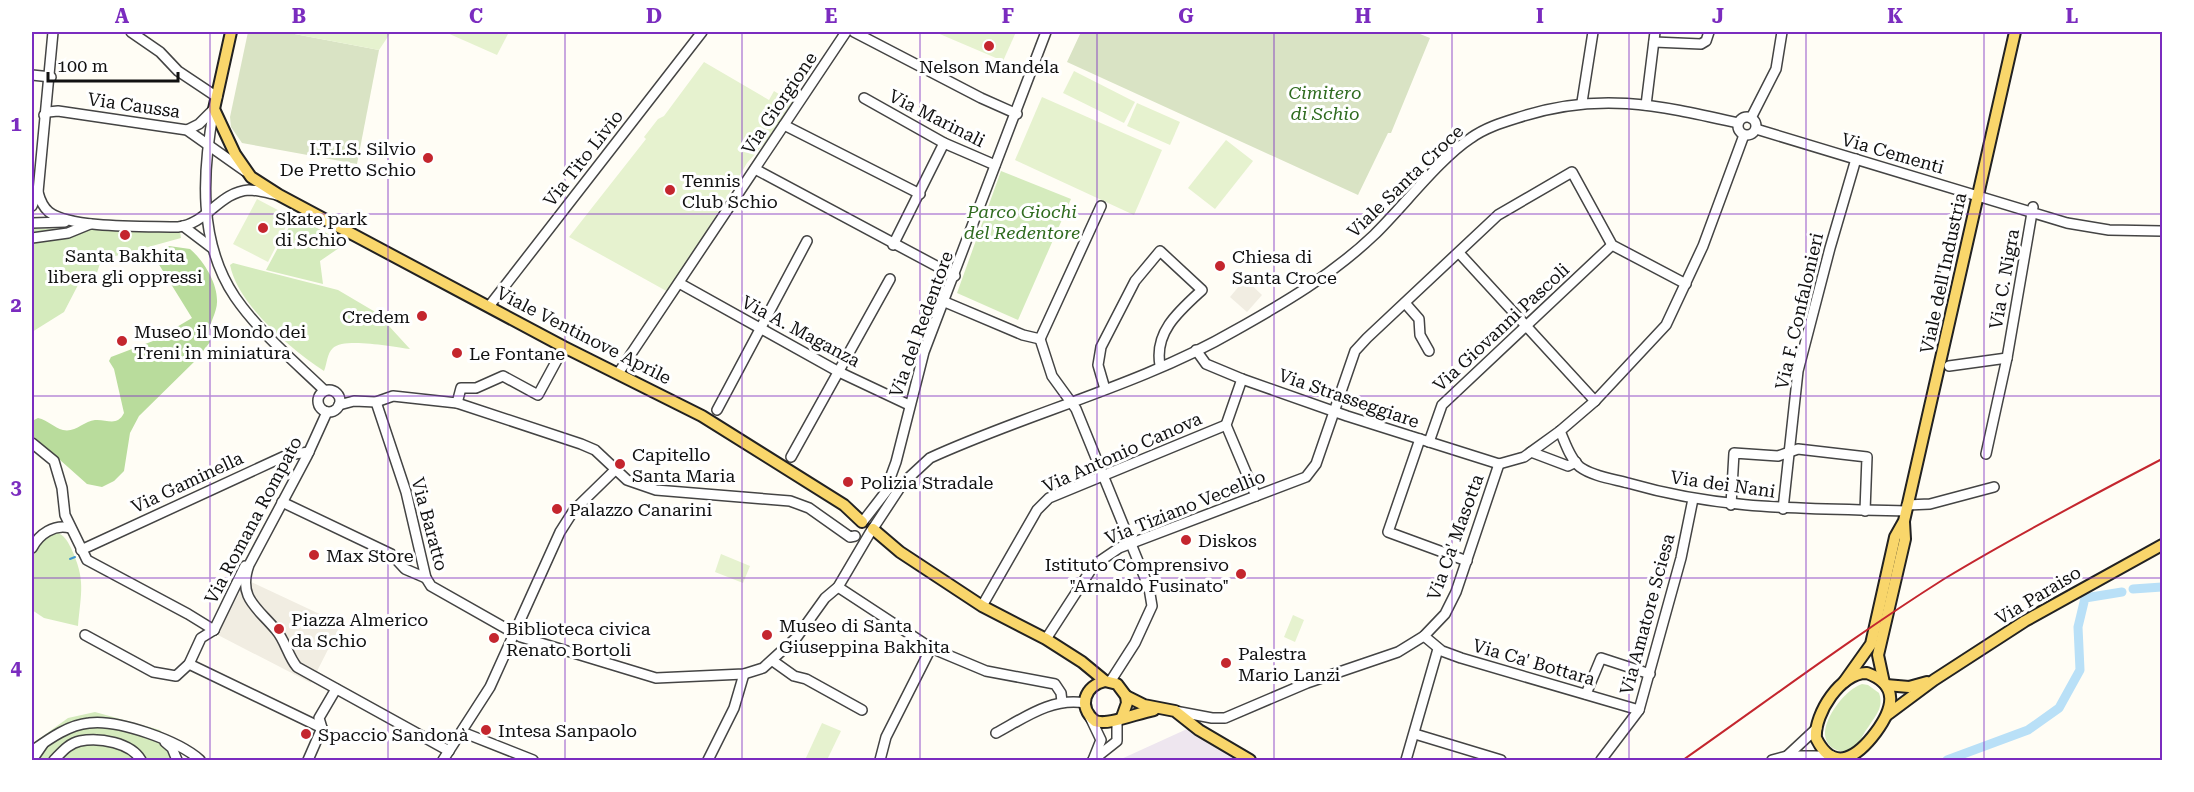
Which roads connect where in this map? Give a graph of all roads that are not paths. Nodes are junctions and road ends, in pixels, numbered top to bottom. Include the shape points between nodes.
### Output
1 (53, 32) edge
2 (131, 32) edge
3 (231, 32) edge
4 (702, 32) edge
5 (846, 32) edge
6 (854, 32) edge
7 (1046, 32) edge
8 (1593, 32) edge
9 (1709, 32) edge
10 (1782, 32) edge
11 (2015, 32) edge
12 (1654, 37) edge
13 (32, 75) edge
14 (51, 77) junction
15 (217, 97) junction
16 (864, 98) dead end
17 (1582, 102) junction
18 (1646, 105) junction
19 (214, 110) junction
20 (1017, 114) junction
21 (44, 116) junction
22 (1751, 117) junction
23 (1738, 123) junction
24 (784, 125) junction
25 (1756, 129) junction
26 (188, 130) junction
27 (1744, 135) junction
28 (208, 142) junction
29 (944, 143) junction
30 (1856, 159) junction
31 (995, 165) junction
32 (755, 169) junction
33 (251, 177) junction
34 (38, 192) junction
35 (920, 194) junction
36 (279, 195) junction
37 (1976, 195) junction
38 (32, 206) edge
39 (1101, 206) dead end
40 (2032, 209) junction
41 (207, 214) junction
42 (70, 222) junction
43 (32, 223) edge
44 (92, 223) junction
45 (183, 226) junction
46 (2163, 231) edge
47 (32, 238) edge
48 (807, 241) dead end
49 (893, 245) junction
50 (1612, 245) junction
51 (212, 248) junction
52 (1460, 254) junction
53 (955, 276) junction
54 (890, 279) dead end
55 (679, 284) junction
56 (1686, 284) junction
57 (945, 302) junction
58 (1405, 303) junction
59 (490, 305) junction
60 (1527, 325) junction
61 (761, 327) junction
62 (1040, 339) junction
63 (1196, 351) junction
64 (1430, 351) dead end
65 (562, 352) junction
66 (2007, 358) junction
67 (1160, 366) junction
68 (1949, 366) dead end
69 (619, 372) junction
70 (839, 372) junction
71 (1242, 379) junction
72 (1106, 389) junction
73 (322, 392) junction
74 (339, 401) junction
75 (1595, 401) junction
76 (376, 402) junction
77 (457, 403) junction
78 (1070, 404) junction
79 (909, 405) junction
80 (323, 410) junction
81 (717, 410) dead end
82 (1332, 411) junction
83 (1226, 425) junction
84 (1560, 431) junction
85 (1425, 441) junction
86 (32, 444) edge
87 (1789, 450) junction
88 (309, 452) junction
89 (1532, 452) junction
90 (1986, 454) dead end
91 (791, 457) dead end
92 (896, 462) junction
93 (1576, 462) junction
94 (1500, 464) junction
95 (615, 470) junction
96 (1103, 474) junction
97 (902, 480) junction
98 (1994, 487) dead end
99 (885, 492) junction
100 (1256, 496) junction
101 (1693, 499) junction
102 (282, 502) junction
103 (1731, 505) junction
104 (1783, 509) junction
105 (1865, 511) junction
106 (1906, 512) junction
107 (863, 521) junction
108 (70, 528) junction
109 (873, 529) junction
110 (855, 536) dead end
111 (1131, 544) junction
112 (2163, 545) edge
113 (32, 548) edge
114 (81, 550) junction
115 (1467, 561) junction
116 (249, 565) junction
117 (426, 578) junction
118 (838, 587) junction
119 (982, 606) junction
120 (214, 630) junction
121 (513, 633) junction
122 (85, 635) dead end
123 (1425, 636) junction
124 (1046, 639) junction
125 (932, 648) junction
126 (1438, 649) junction
127 (773, 661) junction
128 (189, 664) junction
129 (1085, 665) junction
130 (744, 674) junction
131 (1650, 674) junction
132 (1934, 680) junction
133 (1108, 682) junction
134 (1844, 682) junction
135 (1885, 684) junction
136 (1091, 687) junction
137 (336, 689) junction
138 (1586, 694) junction
139 (1126, 696) junction
140 (1062, 702) junction
141 (1084, 703) junction
142 (1160, 709) junction
143 (862, 710) dead end
144 (1639, 710) junction
145 (1175, 711) junction
146 (1887, 715) junction
147 (1090, 717) junction
148 (1119, 719) junction
149 (322, 728) junction
150 (1817, 728) junction
151 (462, 732) junction
152 (996, 733) dead end
153 (1415, 734) junction
154 (1101, 740) junction
155 (163, 741) junction
156 (44, 742) junction
157 (1114, 744) junction
158 (1867, 745) junction
159 (32, 751) edge
160 (449, 751) junction
161 (1787, 756) junction
162 (1836, 758) edge
163 (32, 760) edge
164 (54, 760) edge
165 (141, 760) edge
166 (177, 760) edge
167 (200, 760) edge
168 (308, 760) edge
169 (442, 760) edge
170 (533, 760) edge
171 (708, 760) edge
172 (880, 760) edge
173 (1093, 760) edge
174 (1251, 760) edge
175 (1406, 760) edge
176 (1501, 760) edge
177 (1601, 760) edge
178 (1772, 760) edge
179 (1864, 760) edge

1 - 14 street
2 - 15 street
3 - 15 main road
4 - 59 street, Via Tito Livio
5 - 24 street, Via Giorgione
6 - 20 street
7 - 20 street, Via del Redentore
8 - 17 street
9 - 12 street via 1707,41 1701,44
10 - 22 street via 1776,69
11 - 37 main road, Viale dell'Industria
12 - 18 street
13 - 14 street
14 - 21 street
15 - 19 main road
16 - 29 street, Via Marinali
17 - 18 street, Viale Santa Croce
17 - 63 street, Viale Santa Croce via 1540,110 1469,139 1335,270
18 - 23 street, Viale Santa Croce
19 - 26 street, Via Caussa
19 - 28 street
19 - 33 main road, Viale Ventinove Aprile
20 - 31 street, Via del Redentore
21 - 26 street, Via Caussa via 58,111
21 - 34 street
22 - 23 street
22 - 25 street
23 - 27 street via 1738,130
24 - 32 street, Via Giorgione
24 - 35 street
25 - 27 street
25 - 30 street, Via Cementi
26 - 28 street, Via Caussa
27 - 56 street
28 - 33 street, Viale Ventinove Aprile
28 - 41 street
29 - 31 street, Via Marinali
29 - 35 street
30 - 37 street, Via Cementi
30 - 87 street, Via F. Confalonieri via 1798,371
31 - 53 street, Via del Redentore
32 - 49 street
32 - 55 street, Via Giorgione
33 - 36 main road, Viale Ventinove Aprile
34 - 38 street
34 - 42 street via 50,213
35 - 49 street
36 - 41 street, Viale Ventinove Aprile via 250,190 233,193
36 - 59 main road, Viale Ventinove Aprile
37 - 40 street, Via Cementi
37 - 106 main road, Viale dell'Industria
39 - 62 street
40 - 46 street, Via Cementi via 2067,223 2109,230
40 - 66 street, Via C. Nigra
41 - 45 street, Viale Ventinove Aprile
41 - 51 street
42 - 43 street
42 - 44 street
44 - 45 street
44 - 47 street via 68,233
45 - 51 street
48 - 61 street
49 - 53 street
50 - 52 street, Via Tiziano Vecellio via 1572,172 1498,215
50 - 56 street
50 - 60 street, Via Giovanni Pascoli
51 - 73 street via 236,299
52 - 58 street, Via Tiziano Vecellio
52 - 60 street
53 - 57 street, Via del Redentore
54 - 70 street
55 - 61 street, Via A. Maganza
55 - 69 street, Via Giorgione
56 - 75 street via 1666,325
57 - 62 street
57 - 79 street, Via del Redentore via 924,352
58 - 64 street via 1419,319 1420,335
58 - 82 street, Via Tiziano Vecellio via 1355,351
59 - 65 main road, Viale Ventinove Aprile
60 - 75 street
60 - 85 street, Via Giovanni Pascoli via 1442,405
61 - 70 street, Via A. Maganza
61 - 81 street
62 - 78 street via 1052,376
63 - 67 street, Viale Santa Croce
63 - 71 street, Via Strasseggiare via 1206,364
65 - 69 main road, Viale Ventinove Aprile
65 - 77 street, Viale Ventinove Aprile via 538,394 502,376 476,388 461,388
66 - 68 street, Via C. Nigra
66 - 90 street, Via C. Nigra
67 - 72 street, Viale Santa Croce
67 - 72 street via 1158,345 1164,332 1202,290 1160,252 1135,281 1101,347 1098,365
69 - 107 main road, Viale Ventinove Aprile via 702,416 844,505
70 - 79 street, Via A. Maganza
70 - 91 street
71 - 82 street, Via Strasseggiare
71 - 83 street
72 - 78 street, Viale Santa Croce
73 - 74 street via 334,391
73 - 80 street via 317,399
74 - 76 street
74 - 80 street via 336,410
75 - 84 street
76 - 77 street via 393,396
76 - 117 street, Via Baratto via 406,492
77 - 95 street via 581,444 595,450
78 - 96 street via 1076,409
78 - 97 street, Viale Santa Croce via 947,451
79 - 92 street, Via del Redentore
80 - 88 street, Via Romana Rompato via 322,425
82 - 85 street, Via Strasseggiare
82 - 100 street, Via Tiziano Vecellio via 1312,471 1306,477
83 - 96 street, Via Antonio Canova
83 - 100 street
84 - 89 street
84 - 93 street
85 - 94 street, Via Strasseggiare
85 - 115 street, Via Giovanni Pascoli via 1388,532
86 - 108 street via 54,461
87 - 103 street via 1778,456 1734,453
87 - 104 street, Via F. Confalonieri
87 - 105 street via 1867,457
88 - 102 street, Via Romana Rompato
88 - 114 street, Via Gaminella via 287,454
89 - 93 street, Via dei Nani via 1568,466
89 - 94 street
92 - 97 street
92 - 99 street, Via del Redentore
93 - 101 street, Via dei Nani via 1588,471
94 - 115 street, Via Ca' Masotta
95 - 110 street via 627,480 656,490 790,501 809,508 850,537
95 - 121 street via 569,518
96 - 111 street
96 - 119 street, Via Antonio Canova via 1049,498 1037,510
97 - 99 street, Viale Santa Croce
97 - 109 street, Viale Santa Croce
98 - 106 street, Via dei Nani
99 - 107 street, Viale Santa Croce
100 - 111 street, Via Tiziano Vecellio
101 - 103 street, Via dei Nani
101 - 131 street, Via Amatore Sciesa
102 - 116 street, Via Romana Rompato
102 - 117 street via 391,554 405,569
103 - 104 street, Via dei Nani
104 - 105 street, Via dei Nani
105 - 106 street, Via dei Nani
106 - 134 main road, Viale dell'Industria via 1895,537 1871,644
106 - 135 main road, Viale dell'Industria via 1905,539 1878,655
107 - 109 main road, Viale Ventinove Aprile via 863,530
108 - 113 street via 53,528 40,536
108 - 114 street
109 - 118 street, Viale Santa Croce
109 - 119 main road via 900,552
111 - 124 street, Via Tiziano Vecellio via 1094,565
111 - 133 street via 1152,606 1136,643
112 - 132 main road, Via Paraiso via 2068,595
114 - 120 street via 87,560
115 - 123 street, Via Ca' Masotta via 1445,614
116 - 120 street, Via Romana Rompato via 244,566
116 - 137 street via 245,583 258,614 277,631 297,667
117 - 121 street, Via Baratto via 431,586
118 - 125 street
118 - 127 street, Viale Santa Croce
119 - 124 main road
120 - 128 street, Via Romana Rompato via 201,638
121 - 130 street, Via Baratto via 656,678
121 - 151 street via 490,687
122 - 128 street via 153,672 176,676
123 - 126 street, Via Ca' Bottara
123 - 145 street, Via Ca' Masotta via 1398,652 1306,682 1225,718
124 - 129 main road
125 - 140 street via 986,671 1050,682 1058,687
125 - 172 street via 886,737
126 - 138 street, Via Ca' Bottara
126 - 153 street
127 - 130 street
127 - 143 street via 794,676
128 - 149 street
129 - 133 main road
129 - 136 main road
130 - 171 street via 734,708
131 - 138 street via 1601,658
131 - 144 street, Via Amatore Sciesa
132 - 135 main road, Via Paraiso via 1909,687
132 - 146 main road, Via Paraiso
133 - 136 main road
133 - 139 main road via 1122,689
134 - 135 main road via 1856,674 1867,673
134 - 150 main road
135 - 146 main road via 1890,698
136 - 141 main road
137 - 149 street via 319,718
137 - 160 street
138 - 144 street, Via Ca' Bottara
139 - 142 main road
139 - 148 main road
140 - 141 street
140 - 152 street via 1042,708
141 - 147 main road
142 - 145 main road
142 - 148 main road
144 - 177 street, Via Amatore Sciesa
145 - 174 main road via 1198,730
146 - 158 main road
147 - 148 main road via 1100,723
147 - 154 street
148 - 157 street
149 - 168 street
150 - 161 street
150 - 162 main road via 1820,745
151 - 160 street
151 - 170 street
153 - 175 street
153 - 176 street
154 - 157 street via 1107,746
154 - 173 street
155 - 156 street via 113,724 91,722
155 - 166 street via 172,748
155 - 167 street via 179,744
156 - 159 street
156 - 163 street
157 - 173 street
158 - 162 main road via 1857,754
158 - 179 main road
160 - 169 street
161 - 162 street
161 - 178 street
164 - 165 street via 65,748 80,741 123,745

